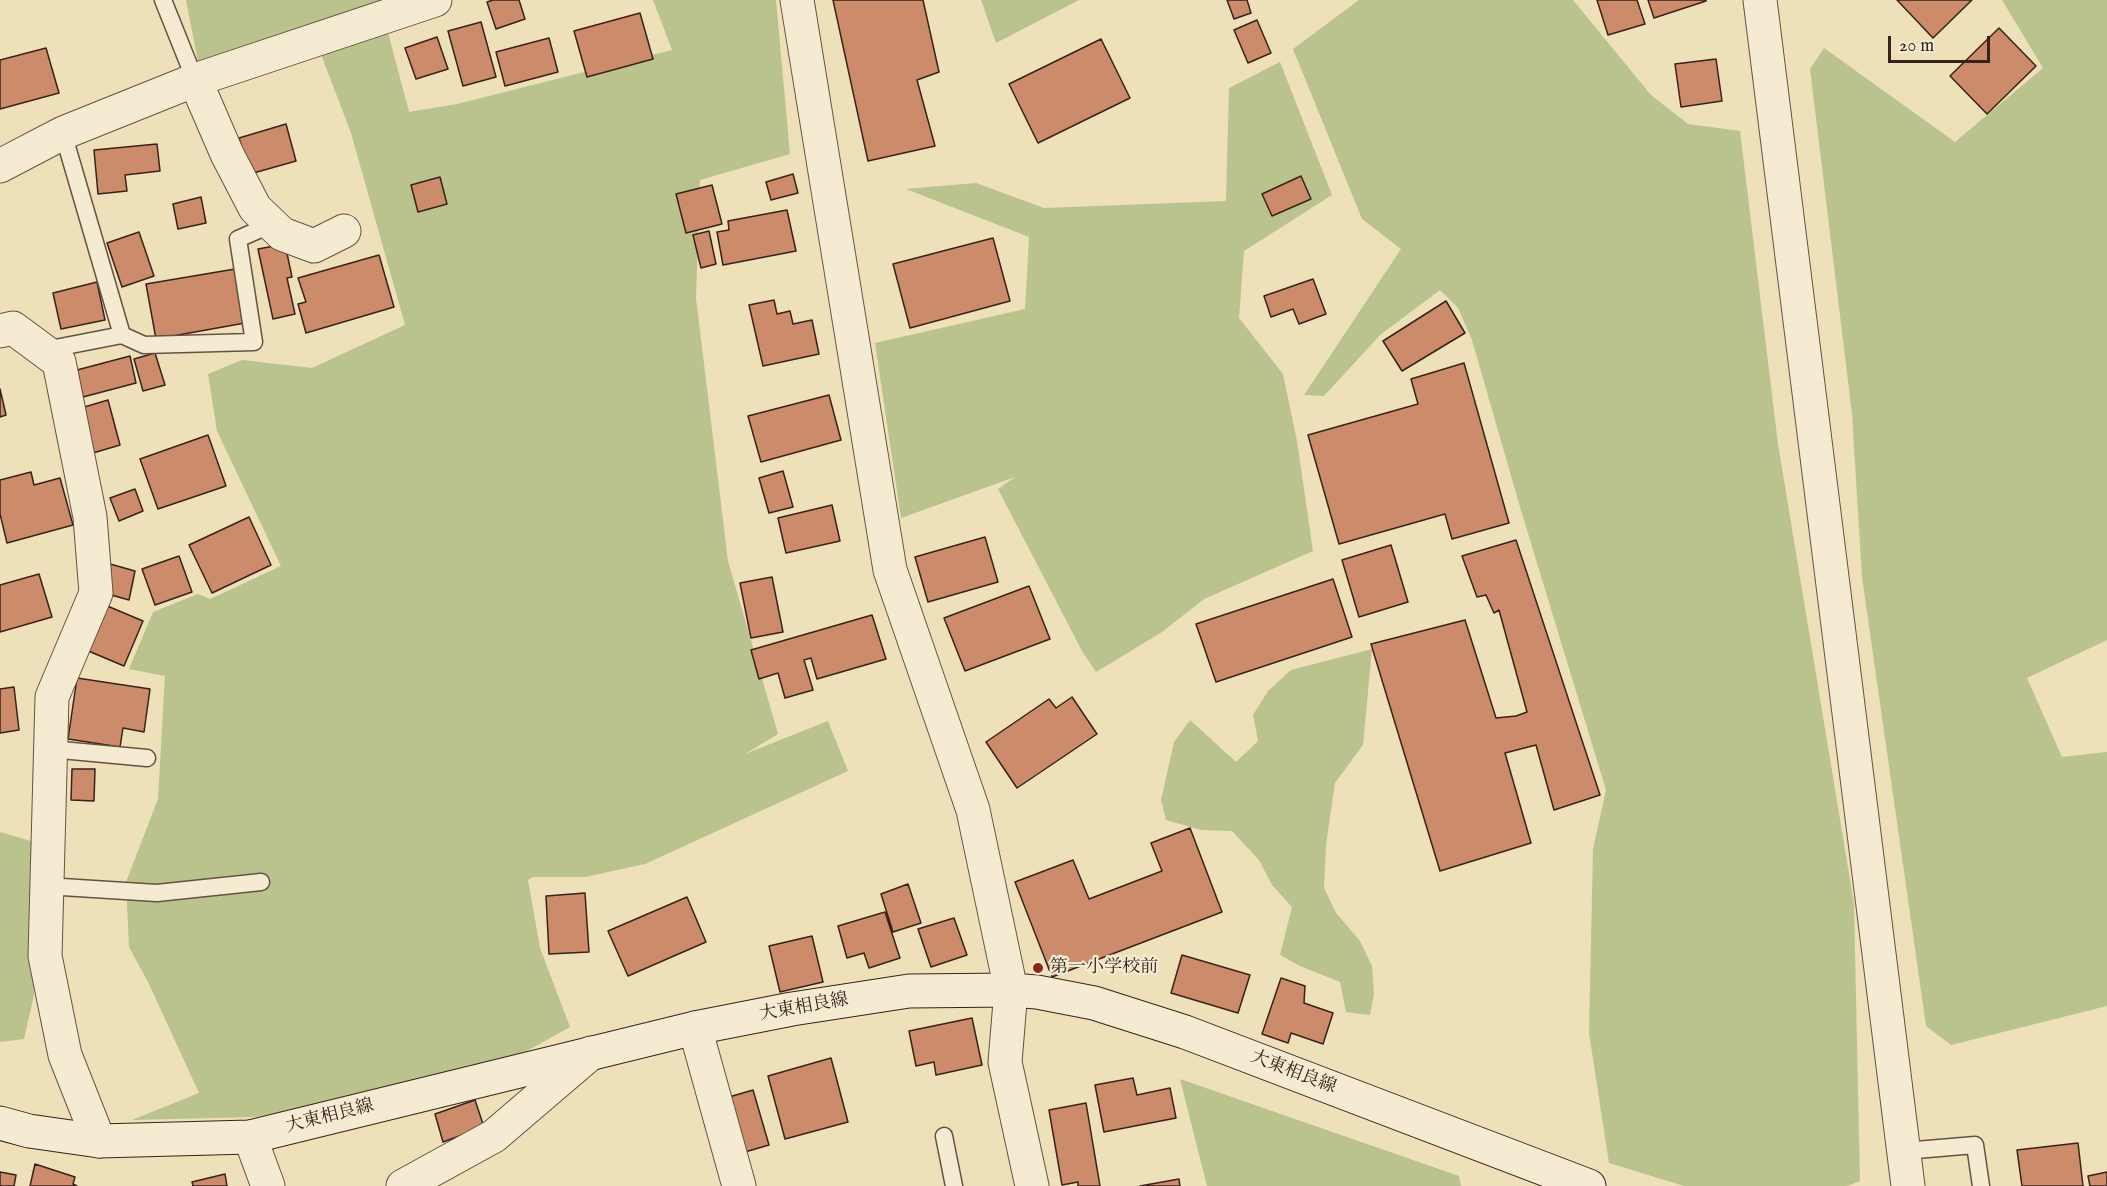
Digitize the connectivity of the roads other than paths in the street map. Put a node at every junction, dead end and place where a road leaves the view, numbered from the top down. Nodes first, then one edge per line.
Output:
1 (163, 0) edge
2 (435, 0) edge
3 (797, 0) edge
4 (1760, 0) edge
5 (195, 80) junction
6 (63, 133) junction
7 (0, 166) edge
8 (272, 224) junction
9 (344, 231) dead end
10 (0, 331) edge
11 (122, 335) junction
12 (44, 350) junction
13 (50, 749) junction
14 (147, 758) dead end
15 (261, 882) dead end
16 (46, 886) junction
17 (1011, 990) junction
18 (695, 1028) junction
19 (591, 1053) junction
20 (0, 1123) edge
21 (944, 1136) dead end
22 (250, 1137) junction
23 (99, 1141) junction
24 (1904, 1151) junction
25 (268, 1186) edge
26 (403, 1186) edge
27 (739, 1186) edge
28 (954, 1186) edge
29 (1032, 1186) edge
30 (1588, 1186) edge
31 (1908, 1186) edge
32 (1981, 1186) edge

1 - 5 lane
2 - 5 street
3 - 17 street
4 - 24 street
5 - 6 street
5 - 8 street
6 - 7 street
6 - 11 lane
8 - 9 street
8 - 11 lane
10 - 12 street
11 - 12 lane
12 - 13 street
13 - 14 lane
13 - 16 street
15 - 16 lane
16 - 23 street
17 - 18 street, 大東相良線
17 - 29 street
17 - 30 street, 大東相良線
18 - 19 street, 大東相良線
18 - 27 street
19 - 22 street, 大東相良線
19 - 26 street
20 - 23 street, 大東相良線
21 - 28 lane
22 - 23 street, 大東相良線
22 - 25 street
24 - 31 street
24 - 32 lane

